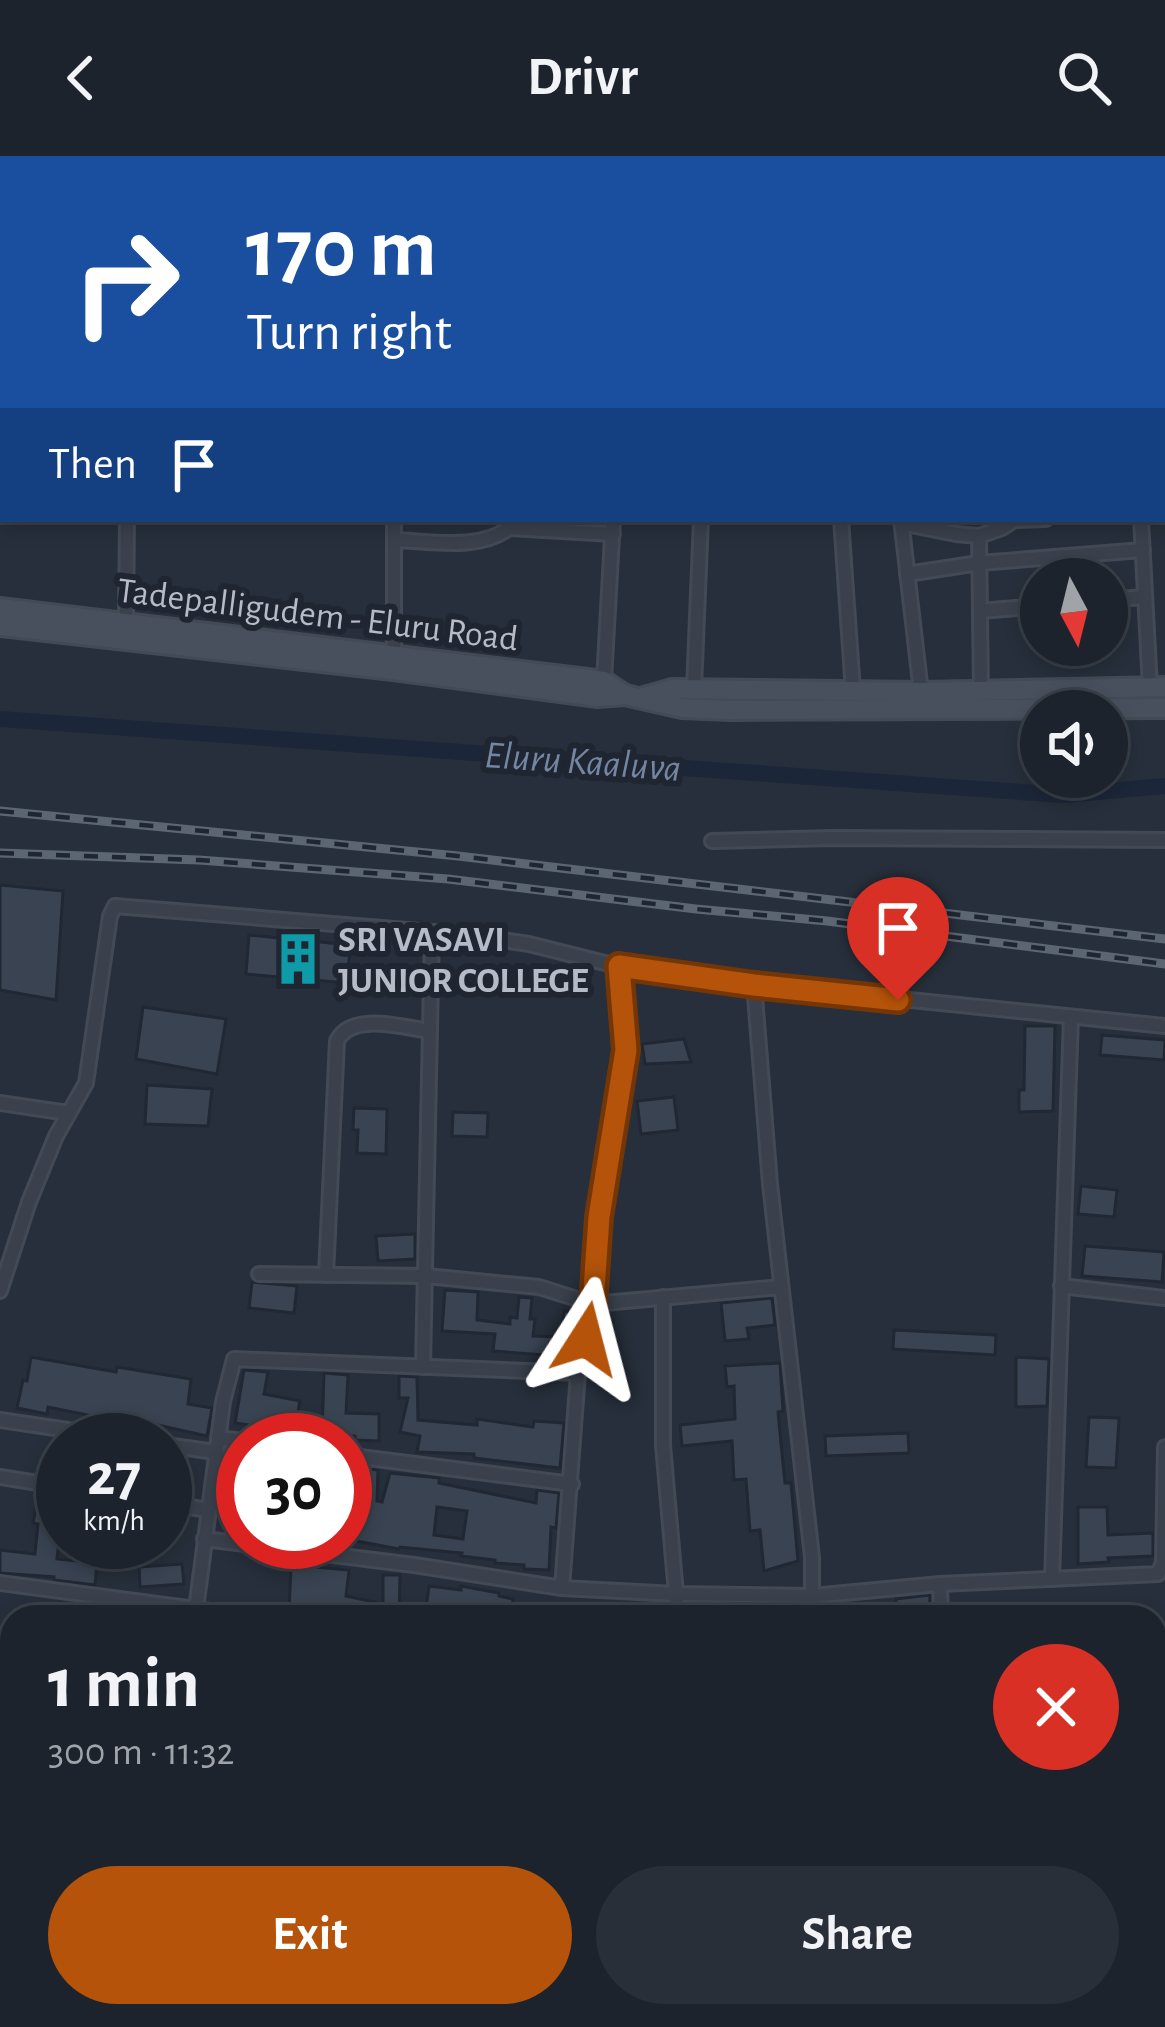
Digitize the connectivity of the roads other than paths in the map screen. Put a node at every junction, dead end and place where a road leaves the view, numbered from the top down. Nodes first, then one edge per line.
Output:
1 (127, 522) edge
2 (394, 522) edge
3 (701, 522) edge
4 (841, 522) edge
5 (901, 522) edge
6 (905, 522) edge
7 (1011, 522) edge
8 (1142, 522) edge
9 (509, 524) edge
10 (613, 526) edge
11 (979, 536) junction
12 (394, 540) junction
13 (1143, 550) junction
14 (980, 563) junction
15 (907, 574) junction
16 (1145, 597) junction
17 (1128, 598) edge
18 (0, 608) edge
19 (1020, 608) edge
20 (980, 611) junction
21 (126, 622) junction
22 (0, 626) edge
23 (394, 654) junction
24 (604, 681) junction
25 (1158, 687) edge
26 (694, 688) junction
27 (853, 691) junction
28 (981, 691) junction
29 (921, 692) junction
30 (640, 699) junction
31 (1165, 708) edge
32 (1165, 840) edge
33 (712, 841) dead end
34 (432, 932) junction
35 (619, 966) junction
36 (754, 985) junction
37 (1071, 1018) junction
38 (1165, 1026) edge
39 (428, 1030) junction
40 (0, 1103) edge
41 (68, 1113) junction
42 (259, 1274) dead end
43 (326, 1275) junction
44 (426, 1276) junction
45 (1061, 1286) junction
46 (781, 1287) junction
47 (0, 1291) edge
48 (663, 1297) junction
49 (1165, 1298) edge
50 (593, 1304) junction
51 (423, 1367) junction
52 (578, 1373) junction
53 (223, 1413) edge
54 (0, 1420) edge
55 (36, 1425) edge
56 (1165, 1447) edge
57 (216, 1452) edge
58 (372, 1458) edge
59 (0, 1477) edge
60 (36, 1482) edge
61 (572, 1484) junction
62 (192, 1507) edge
63 (208, 1510) junction
64 (204, 1539) junction
65 (1052, 1579) junction
66 (0, 1583) edge
67 (940, 1584) junction
68 (562, 1588) junction
69 (676, 1594) junction
70 (812, 1596) junction
71 (149, 1605) edge
72 (197, 1605) edge
73 (677, 1605) edge
74 (812, 1605) edge
75 (941, 1605) edge

1 - 21 street
2 - 12 street
3 - 26 street
4 - 27 street
5 - 15 street
6 - 11 street
7 - 11 street
8 - 13 street
9 - 10 street
9 - 12 street
10 - 24 street
11 - 14 street
12 - 23 street
13 - 14 street
13 - 16 street
14 - 15 street
14 - 20 street
15 - 29 street
16 - 17 street
16 - 25 street
18 - 21 main road, Tadepalligudem - Eluru Road
19 - 20 street
20 - 28 street
21 - 23 main road, Tadepalligudem - Eluru Road
22 - 30 main road, Tadepalligudem - Eluru Road
23 - 24 main road, Tadepalligudem - Eluru Road
24 - 30 main road, Tadepalligudem - Eluru Road
25 - 28 main road, Tadepalligudem - Eluru Road
26 - 27 main road, Tadepalligudem - Eluru Road
26 - 30 main road, Tadepalligudem - Eluru Road
27 - 29 main road, Tadepalligudem - Eluru Road
28 - 29 main road, Tadepalligudem - Eluru Road
30 - 31 main road, Tadepalligudem - Eluru Road
32 - 33 street
34 - 35 street
34 - 39 street
34 - 41 street
35 - 36 street
35 - 50 street
36 - 37 street
36 - 46 street
37 - 38 street
37 - 45 street
39 - 43 street
39 - 44 street
40 - 41 street
41 - 47 street
42 - 43 street
43 - 44 street
44 - 50 street
44 - 51 street
45 - 49 street
45 - 65 street
46 - 48 street
46 - 70 street
48 - 50 street
48 - 69 street
50 - 52 street
51 - 52 street
51 - 53 street
52 - 61 street
54 - 55 street
56 - 65 street
57 - 63 street
58 - 61 street
59 - 60 street
61 - 68 street
62 - 63 street
63 - 64 street
64 - 68 street
64 - 72 street
65 - 67 street
66 - 71 street
67 - 70 street
67 - 75 street
68 - 69 street
69 - 70 street
69 - 73 street
70 - 74 street

